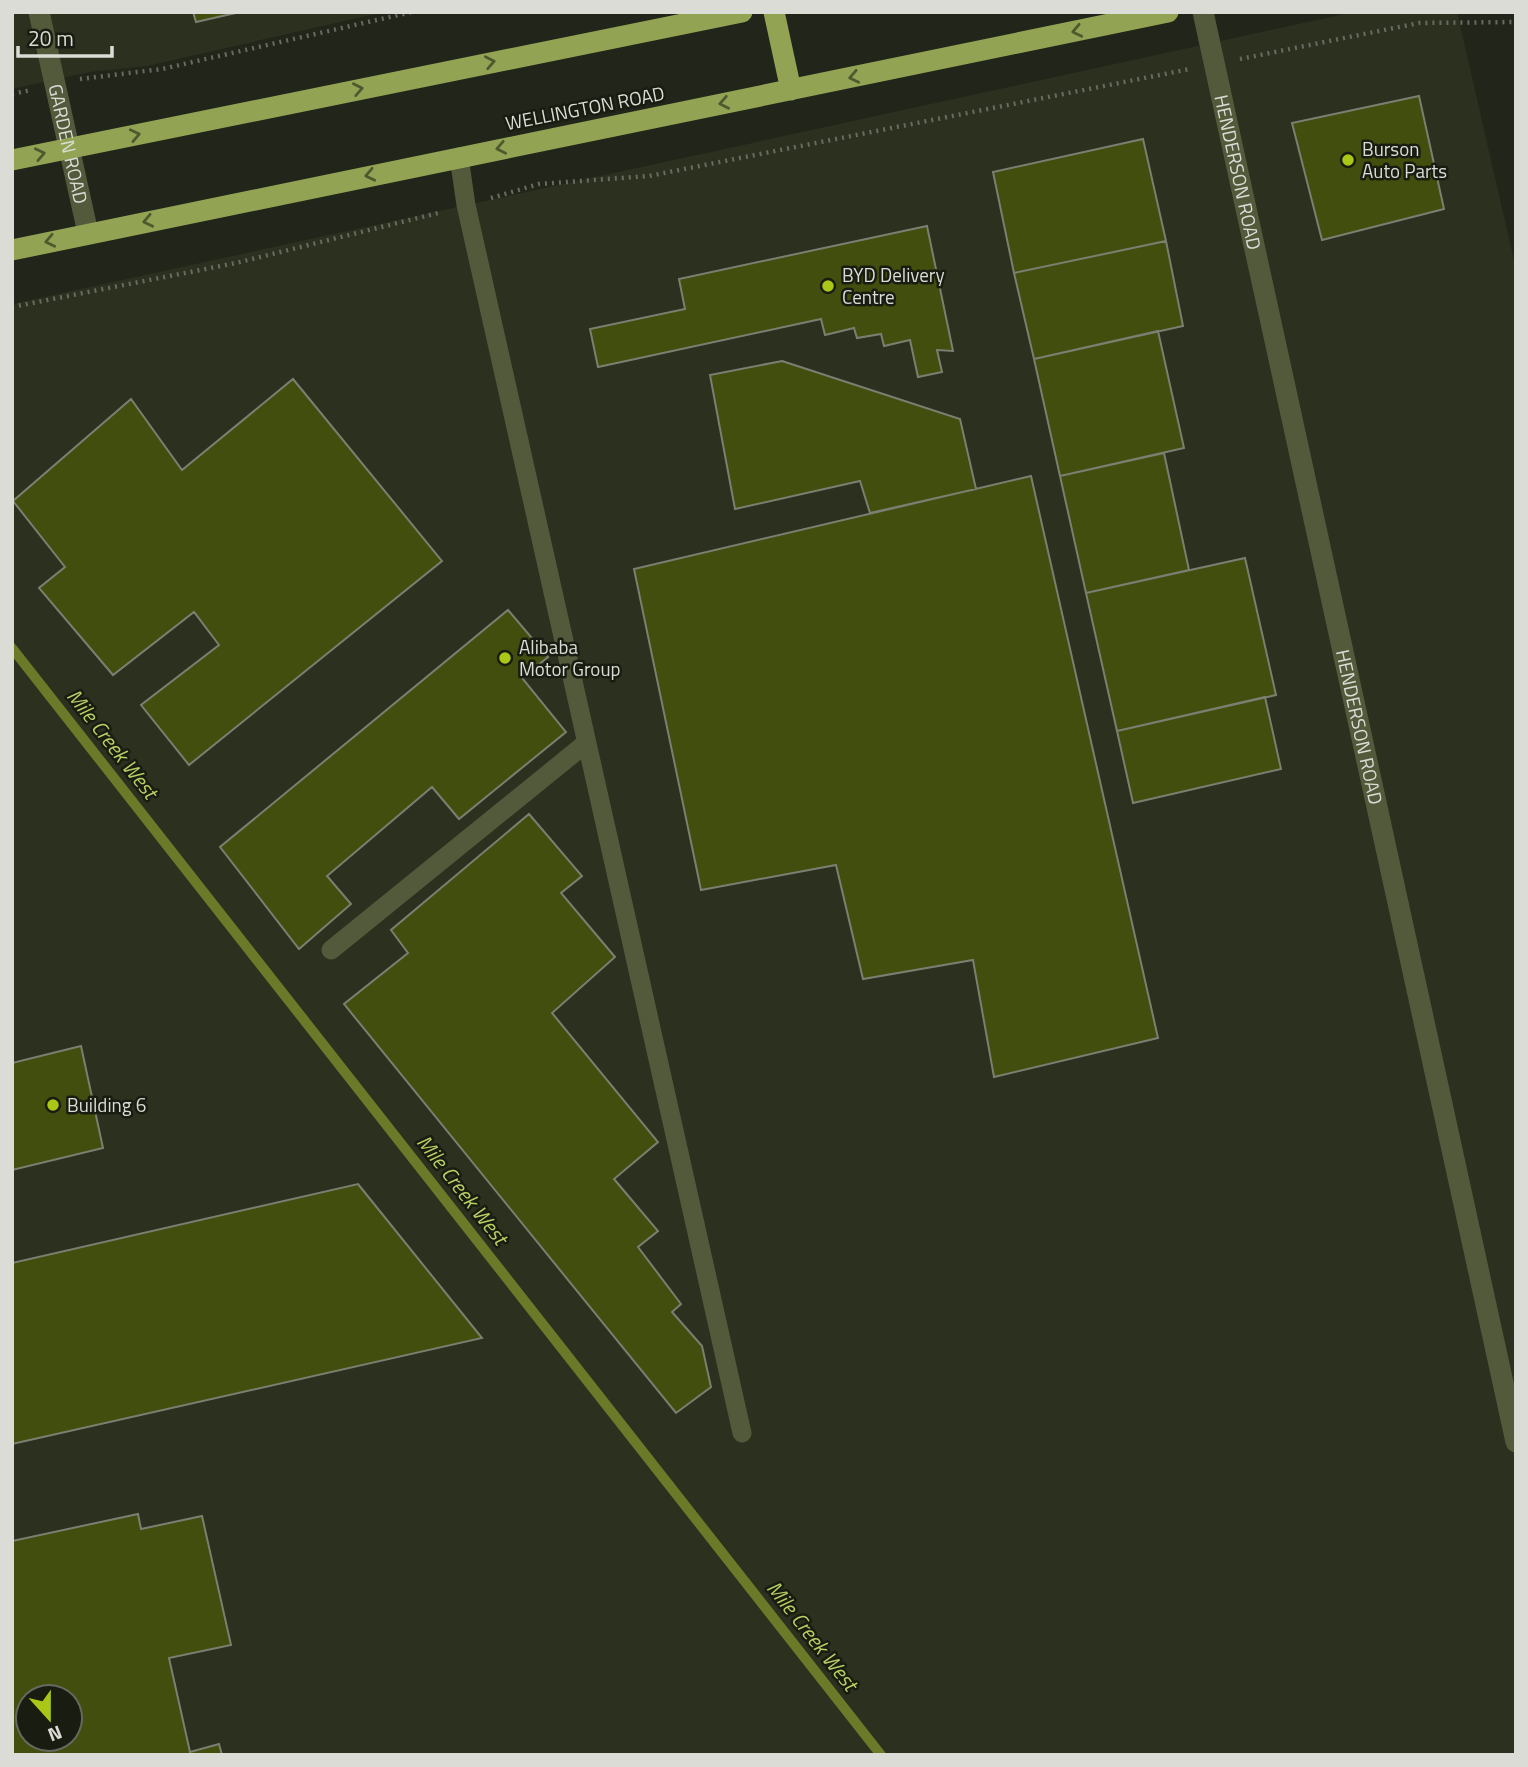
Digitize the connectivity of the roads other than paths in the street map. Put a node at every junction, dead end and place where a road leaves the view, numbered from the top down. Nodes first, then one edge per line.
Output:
1 (39, 12) edge
2 (741, 12) edge
3 (774, 12) edge
4 (1168, 12) edge
5 (1203, 12) edge
6 (791, 90) junction
7 (68, 148) junction
8 (459, 157) junction
9 (12, 160) edge
10 (88, 233) junction
11 (12, 250) edge
12 (585, 744) junction
13 (331, 950) dead end
14 (742, 1433) dead end
15 (1516, 1442) edge

1 - 7 street, GARDEN ROAD
7 -> 2 highway
3 - 6 highway
4 -> 6 highway, WELLINGTON ROAD
5 - 15 street, HENDERSON ROAD
6 -> 8 highway, WELLINGTON ROAD
9 -> 7 highway
7 - 10 street, GARDEN ROAD
8 -> 10 highway, WELLINGTON ROAD
8 - 12 lane
10 -> 11 highway, WELLINGTON ROAD
12 - 13 lane
12 - 14 lane

